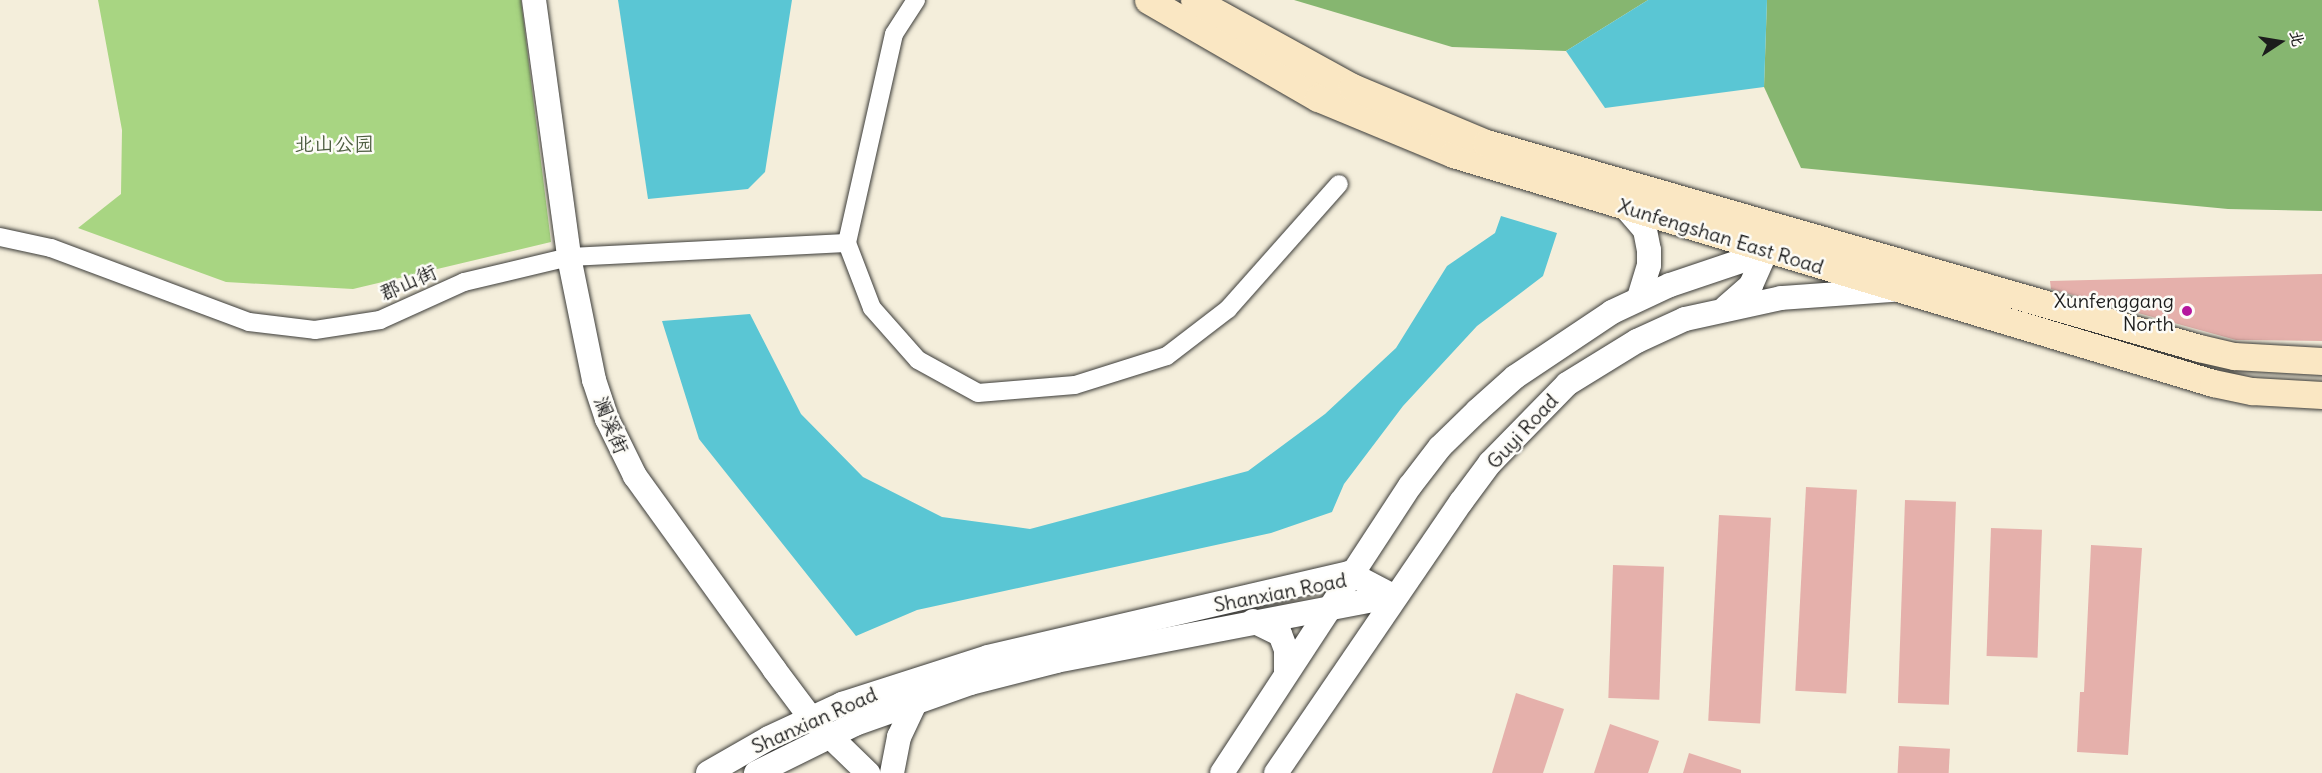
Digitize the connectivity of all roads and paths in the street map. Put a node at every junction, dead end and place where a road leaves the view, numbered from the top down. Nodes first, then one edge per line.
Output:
1 (534, 0) edge
2 (916, 0) edge
3 (1148, 0) edge
4 (1194, 0) edge
5 (1339, 184) dead end
6 (1625, 207) junction
7 (1766, 224) junction
8 (0, 237) edge
9 (1817, 237) junction
10 (847, 243) junction
11 (1766, 252) junction
12 (569, 257) junction
13 (1670, 285) junction
14 (1905, 290) junction
15 (1639, 298) junction
16 (1726, 307) junction
17 (1685, 319) junction
18 (2322, 361) edge
19 (2322, 395) edge
20 (1350, 573) junction
21 (1393, 596) junction
22 (1327, 608) junction
23 (1253, 621) junction
24 (1286, 671) junction
25 (917, 699) junction
26 (810, 717) junction
27 (828, 735) junction
28 (708, 773) edge
29 (756, 773) edge
30 (868, 773) edge
31 (892, 773) edge
32 (1222, 773) edge
33 (1276, 773) edge

1 - 12 street, 澜溪街
2 - 10 street
3 - 6 main road, Xunfengshan East Road
4 - 7 main road, Xunfengshan East Road
5 - 10 street
6 - 11 main road, Xunfengshan East Road
6 - 15 street
7 - 9 main road, Xunfengshan East Road
7 - 11 street
8 - 12 street, 郡山街
9 - 11 street, Guyi Road
9 - 18 main road, Xunfengshan East Road
10 - 12 street, 郡山街
11 - 13 street, Guyi Road
11 - 14 main road, Xunfengshan East Road
11 - 16 street
12 - 26 street, 澜溪街
13 - 15 street, Guyi Road
13 - 17 street
14 - 16 street, Guyi Road
14 - 19 main road, Xunfengshan East Road
15 - 20 street, Guyi Road
16 - 17 street, Guyi Road
17 - 21 street, Guyi Road
20 - 21 street, Shanxian Road
20 - 22 street, Guyi Road
20 - 26 street, Shanxian Road
21 - 22 street, Shanxian Road
21 - 33 street, Guyi Road
22 - 23 street, Shanxian Road
22 - 24 street, Guyi Road
23 - 24 street
23 - 25 street, Shanxian Road
24 - 32 street, Guyi Road
25 - 27 street, Shanxian Road
25 - 31 street
26 - 27 street, 澜溪街
26 - 28 street, Shanxian Road
27 - 29 street, Shanxian Road
27 - 30 street, 澜溪街

